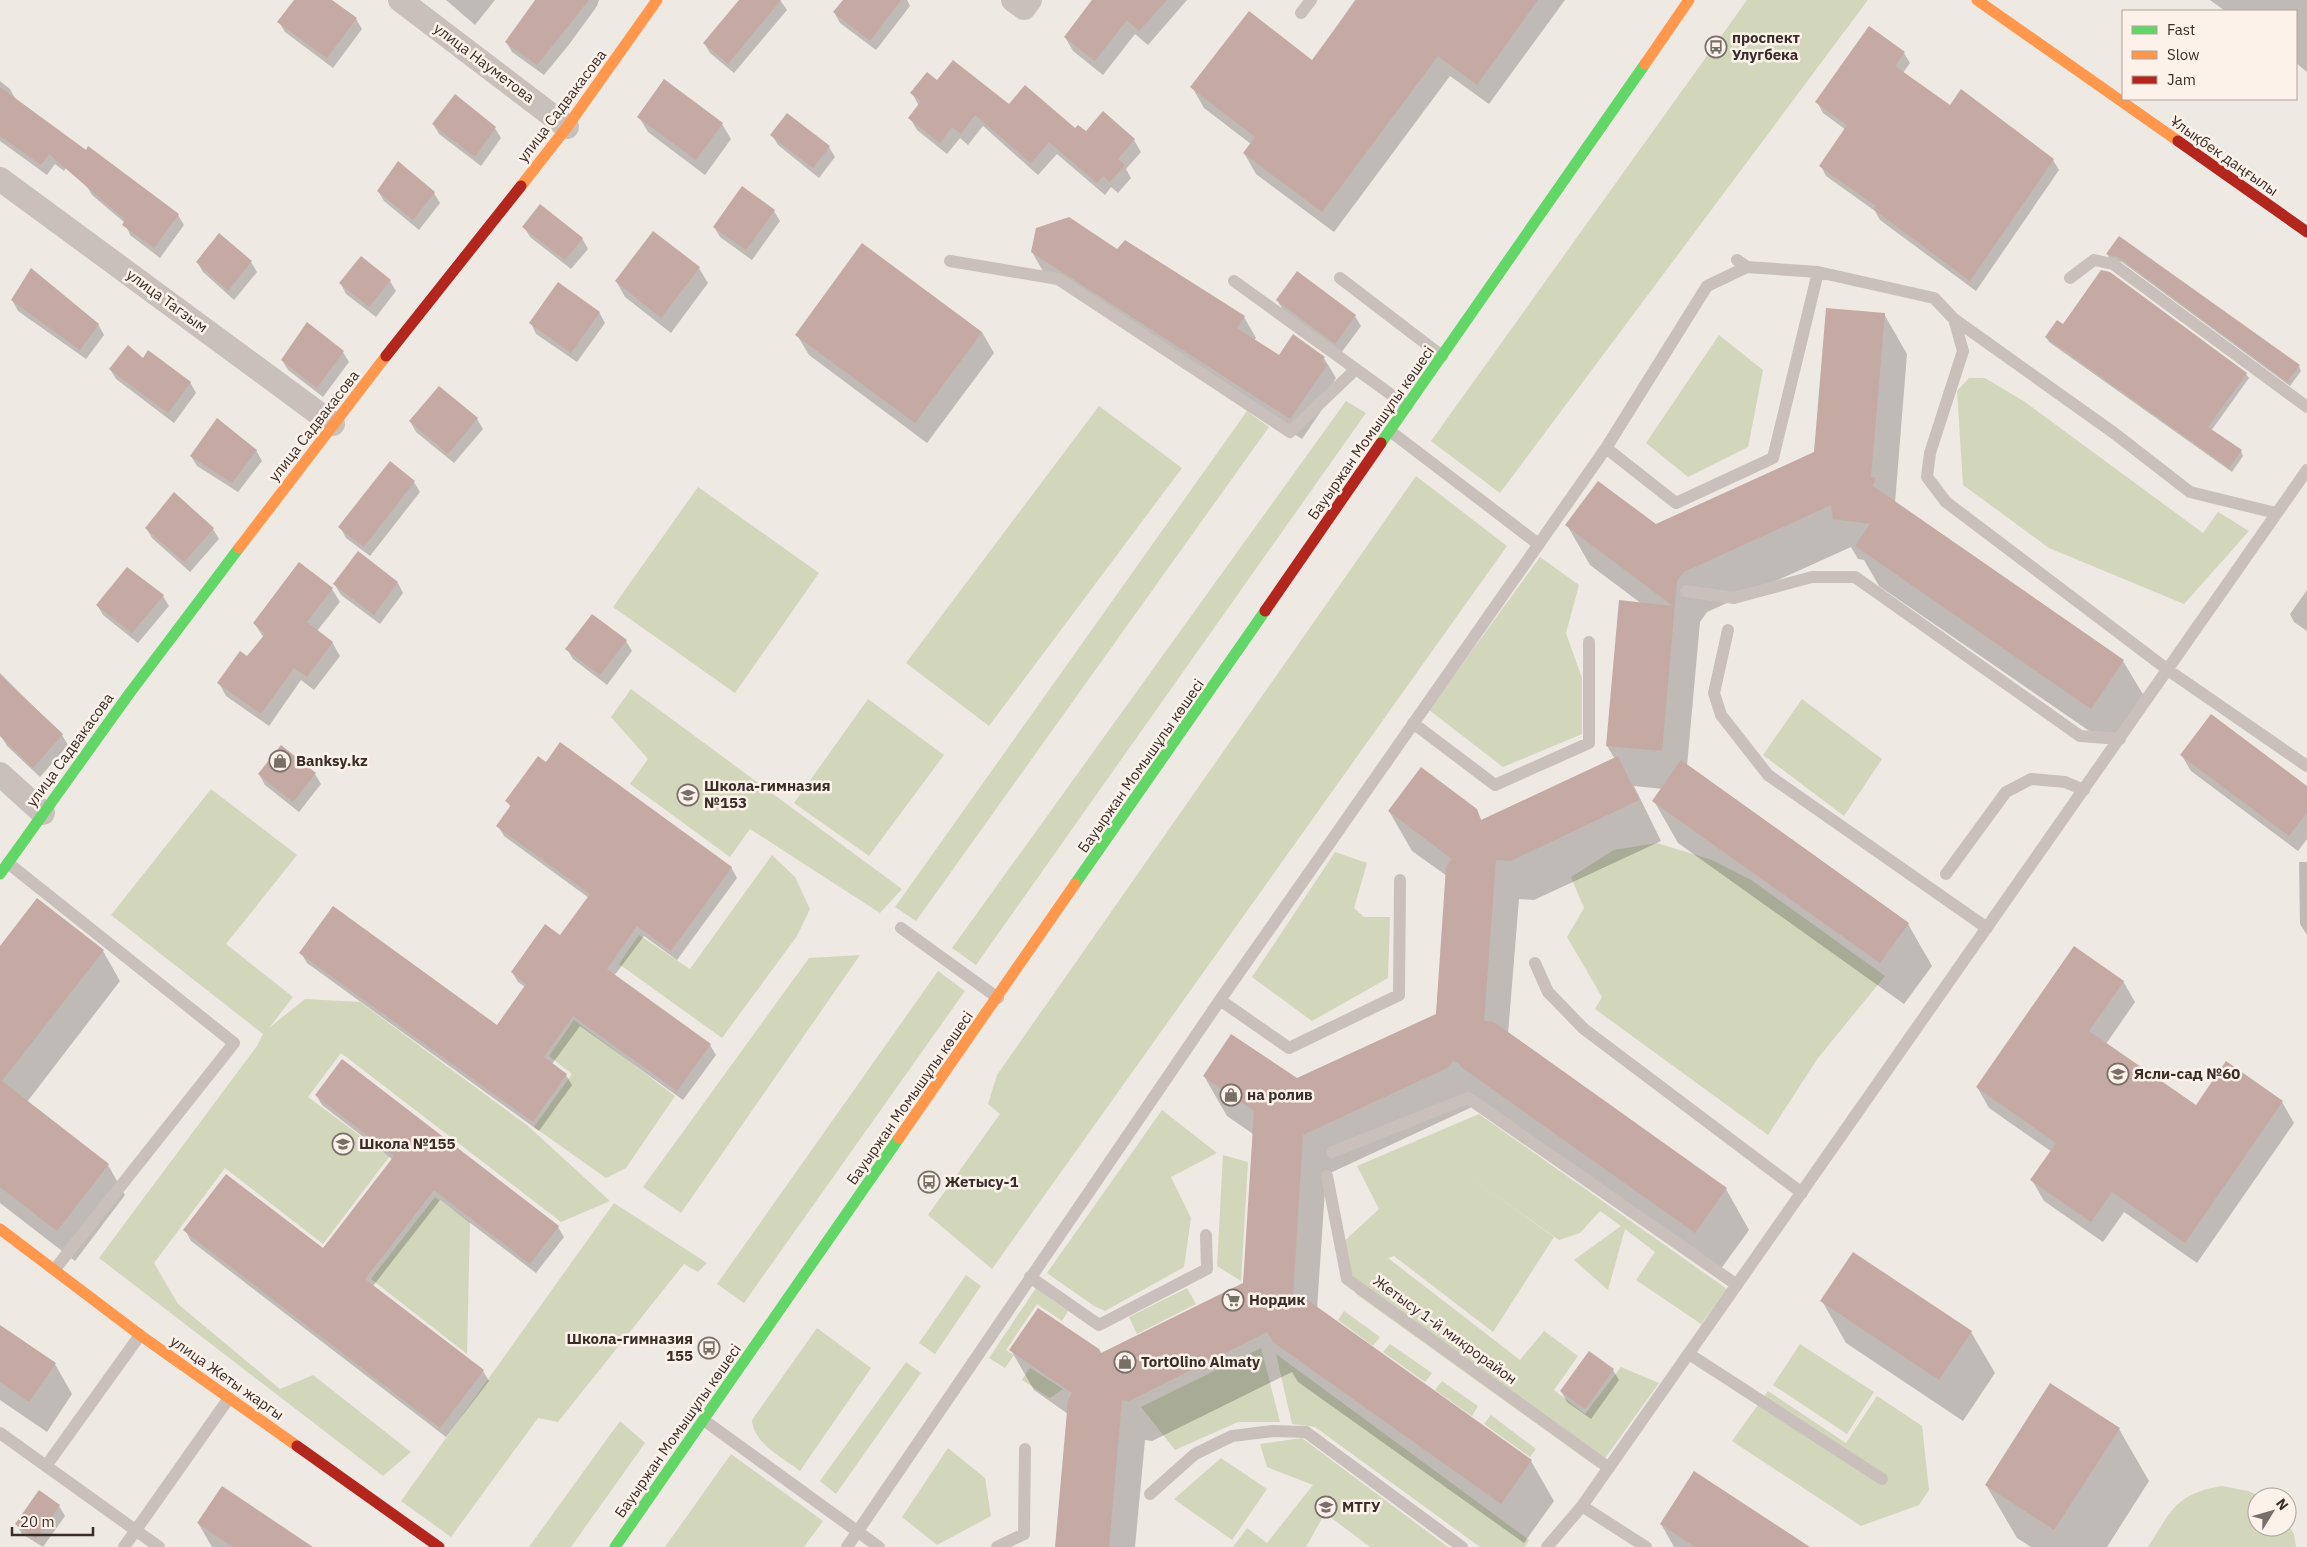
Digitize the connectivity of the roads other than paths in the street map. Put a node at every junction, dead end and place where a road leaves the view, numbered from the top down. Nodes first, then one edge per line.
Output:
1 (400, 0) edge
2 (657, 0) edge
3 (1013, 0) edge
4 (1030, 0) edge
5 (1311, 0) edge
6 (1689, 0) edge
7 (1977, 0) edge
8 (1301, 13) dead end
9 (568, 127) junction
10 (0, 178) edge
11 (2307, 232) edge
12 (950, 261) dead end
13 (1818, 272) junction
14 (1340, 278) dead end
15 (2070, 278) dead end
16 (1234, 281) dead end
17 (1954, 319) junction
18 (1442, 356) junction
19 (1356, 369) junction
20 (1408, 406) junction
21 (2307, 407) edge
22 (333, 424) junction
23 (1390, 431) junction
24 (1606, 448) junction
25 (2307, 470) edge
26 (2276, 513) junction
27 (1537, 543) junction
28 (1686, 591) dead end
29 (1728, 630) dead end
30 (1589, 642) dead end
31 (2168, 670) junction
32 (1413, 723) junction
33 (2120, 739) junction
34 (2307, 766) edge
35 (0, 774) edge
36 (2084, 790) junction
37 (43, 814) junction
38 (8, 863) junction
39 (0, 874) edge
40 (1946, 874) dead end
41 (1400, 880) dead end
42 (901, 928) dead end
43 (1987, 928) junction
44 (1535, 963) dead end
45 (998, 998) junction
46 (1220, 1000) junction
47 (1332, 1152) dead end
48 (1327, 1176) dead end
49 (1802, 1193) junction
50 (0, 1229) edge
51 (1206, 1235) dead end
52 (55, 1269) junction
53 (1030, 1276) junction
54 (1737, 1286) junction
55 (140, 1335) junction
56 (1689, 1354) junction
57 (229, 1398) junction
58 (704, 1421) junction
59 (0, 1433) edge
60 (1025, 1449) dead end
61 (46, 1466) junction
62 (1608, 1468) junction
63 (1882, 1479) dead end
64 (1150, 1494) dead end
65 (1582, 1506) junction
66 (136, 1531) junction
67 (858, 1531) junction
68 (124, 1547) edge
69 (159, 1547) edge
70 (439, 1547) edge
71 (615, 1547) edge
72 (846, 1547) edge
73 (879, 1547) edge
74 (996, 1547) edge
75 (1462, 1547) edge
76 (1547, 1547) edge
77 (1646, 1547) edge

1 - 9 street, улица Науметова
2 - 9 street, улица Садвакасова
3 - 4 street
5 - 8 lane
6 - 18 street, Бауыржан Момышұлы көшесі
7 - 11 street, Ұлықбек даңғылы
9 - 22 street, улица Садвакасова
10 - 22 street, улица Тагзым
12 - 19 lane
13 - 17 lane
13 - 24 lane
13 - 24 lane
14 - 18 lane
15 - 21 lane
16 - 19 lane
17 - 26 lane
17 - 31 lane
18 - 20 street, Бауыржан Момышұлы көшесі
19 - 20 lane
20 - 23 street, Бауыржан Момышұлы көшесі
22 - 37 street, улица Садвакасова
23 - 27 lane
23 - 45 street, Бауыржан Момышұлы көшесі
24 - 27 lane
25 - 26 lane
26 - 31 lane
27 - 32 lane
28 - 33 lane
29 - 43 lane
30 - 32 lane
31 - 33 lane
31 - 34 lane
32 - 46 lane
33 - 36 lane
35 - 37 street
36 - 40 lane
36 - 43 lane
37 - 38 street, улица Садвакасова
38 - 39 street, улица Садвакасова
38 - 52 lane
41 - 46 lane
42 - 45 lane
43 - 49 lane
44 - 49 lane
45 - 58 street, Бауыржан Момышұлы көшесі
46 - 53 lane
47 - 54 lane
48 - 62 lane, Жетысу 1-й микрорайон
49 - 54 lane
50 - 52 street, улица Жеты жаргы
51 - 53 lane
52 - 55 street, улица Жеты жаргы
53 - 67 lane
54 - 56 lane
55 - 57 street, улица Жеты жаргы
55 - 61 lane
56 - 62 lane
56 - 63 lane
57 - 66 lane
57 - 70 street, улица Жеты жаргы
58 - 67 lane
58 - 71 street, Бауыржан Момышұлы көшесі
59 - 61 lane
60 - 74 lane
61 - 66 lane
62 - 65 lane
64 - 75 lane
65 - 76 lane
65 - 77 lane
66 - 68 lane
66 - 69 lane
67 - 72 lane
67 - 73 lane

